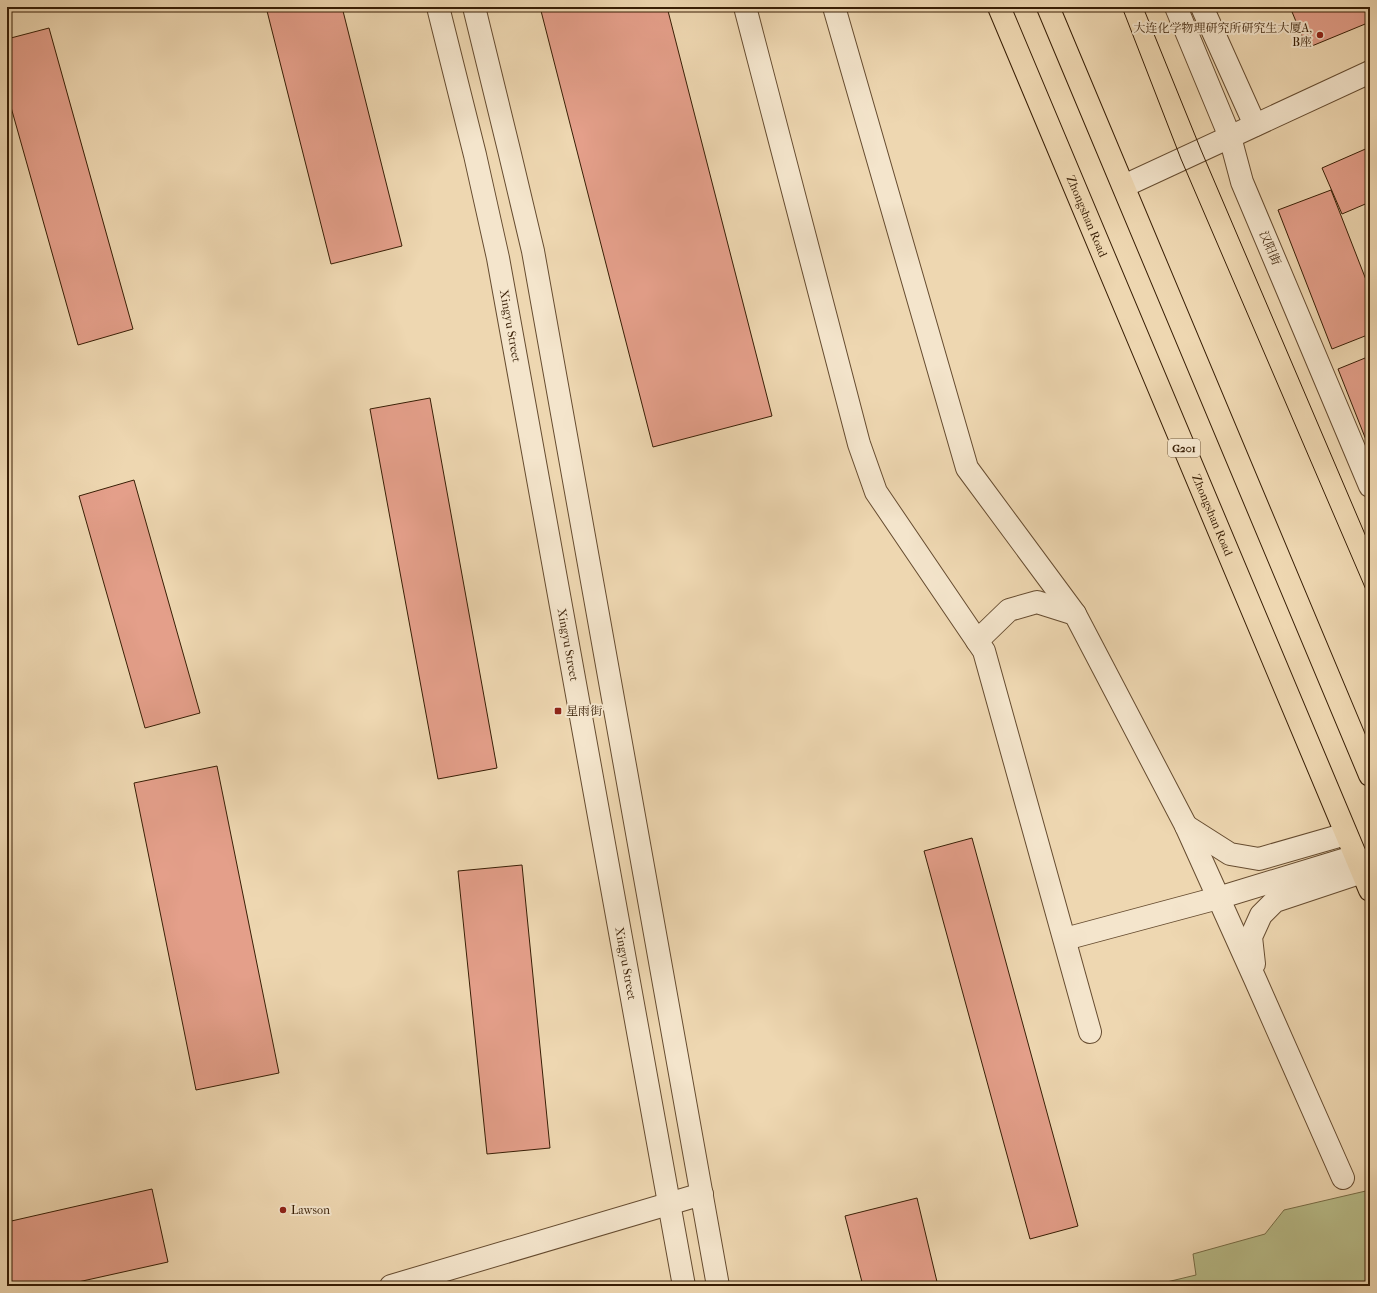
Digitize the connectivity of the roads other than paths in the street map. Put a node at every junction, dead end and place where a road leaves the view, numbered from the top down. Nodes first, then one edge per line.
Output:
1 (438, 7) edge
2 (474, 7) edge
3 (745, 7) edge
4 (834, 7) edge
5 (999, 7) edge
6 (1048, 7) edge
7 (1176, 7) edge
8 (1202, 7) edge
9 (1370, 72) edge
10 (1255, 126) junction
11 (1230, 137) junction
12 (1124, 186) junction
13 (1370, 486) edge
14 (1075, 614) junction
15 (977, 641) junction
16 (1370, 775) edge
17 (1186, 826) junction
18 (1346, 834) junction
19 (1363, 873) edge
20 (1218, 898) junction
21 (1065, 939) junction
22 (1255, 979) junction
23 (1090, 1032) dead end
24 (1343, 1178) dead end
25 (702, 1194) junction
26 (669, 1204) junction
27 (400, 1285) edge
28 (684, 1286) edge
29 (718, 1286) edge

1 - 26 street, Xingyu Street
2 - 25 street
3 - 15 street
4 - 14 street
5 - 18 highway, Zhongshan Road / G201
6 - 12 highway
7 - 11 street, 汉阳街
8 - 10 street
9 - 10 street
10 - 11 street
11 - 12 street
11 - 13 street, 汉阳街
12 - 16 highway
14 - 15 street
14 - 17 street
15 - 21 street
17 - 18 street
17 - 20 street
18 - 19 highway, Zhongshan Road / G201
19 - 20 street
19 - 22 street
20 - 21 street
20 - 22 street
21 - 23 street
22 - 24 street
25 - 26 street
25 - 29 street
26 - 27 street
26 - 28 street, Xingyu Street

